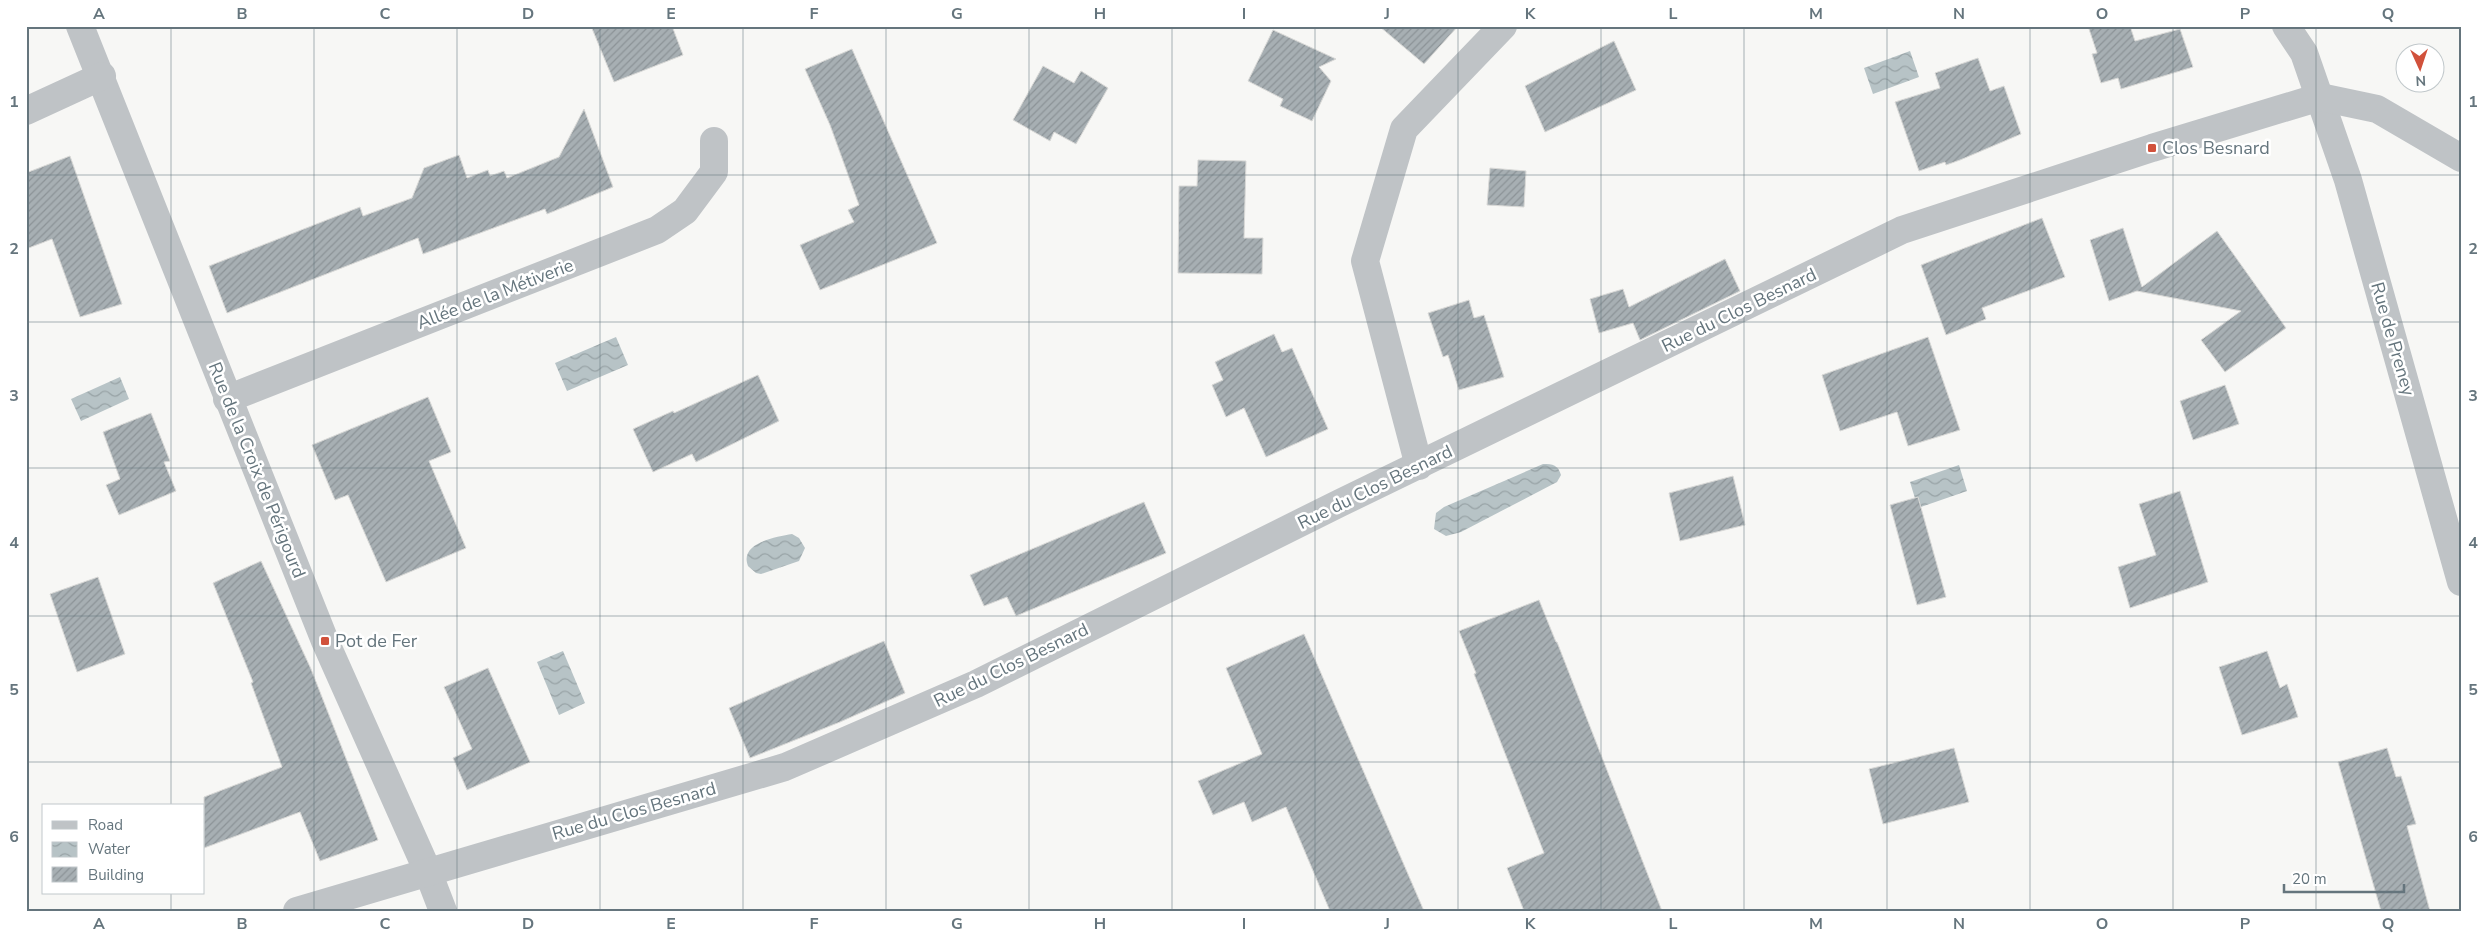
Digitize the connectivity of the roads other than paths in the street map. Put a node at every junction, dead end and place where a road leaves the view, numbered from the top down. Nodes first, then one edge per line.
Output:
1 (80, 26) edge
2 (1503, 26) edge
3 (2286, 26) edge
4 (102, 76) junction
5 (2320, 97) junction
6 (26, 111) edge
7 (714, 141) dead end
8 (2461, 158) edge
9 (227, 399) junction
10 (1419, 466) junction
11 (2461, 582) edge
12 (428, 872) junction
13 (297, 911) edge
14 (443, 911) edge

1 - 4 street, Rue de la Croix de Périgourd
2 - 10 street
3 - 5 street, Rue de Preney
4 - 6 street
4 - 9 street, Rue de la Croix de Périgourd
5 - 8 street
5 - 10 street, Rue du Clos Besnard
5 - 11 street, Rue de Preney
7 - 9 street, Allée de la Métiverie
9 - 12 street, Rue de la Croix de Périgourd
10 - 12 street, Rue du Clos Besnard
12 - 13 street, Rue du Clos Besnard
12 - 14 street, Rue de la Croix de Périgourd

